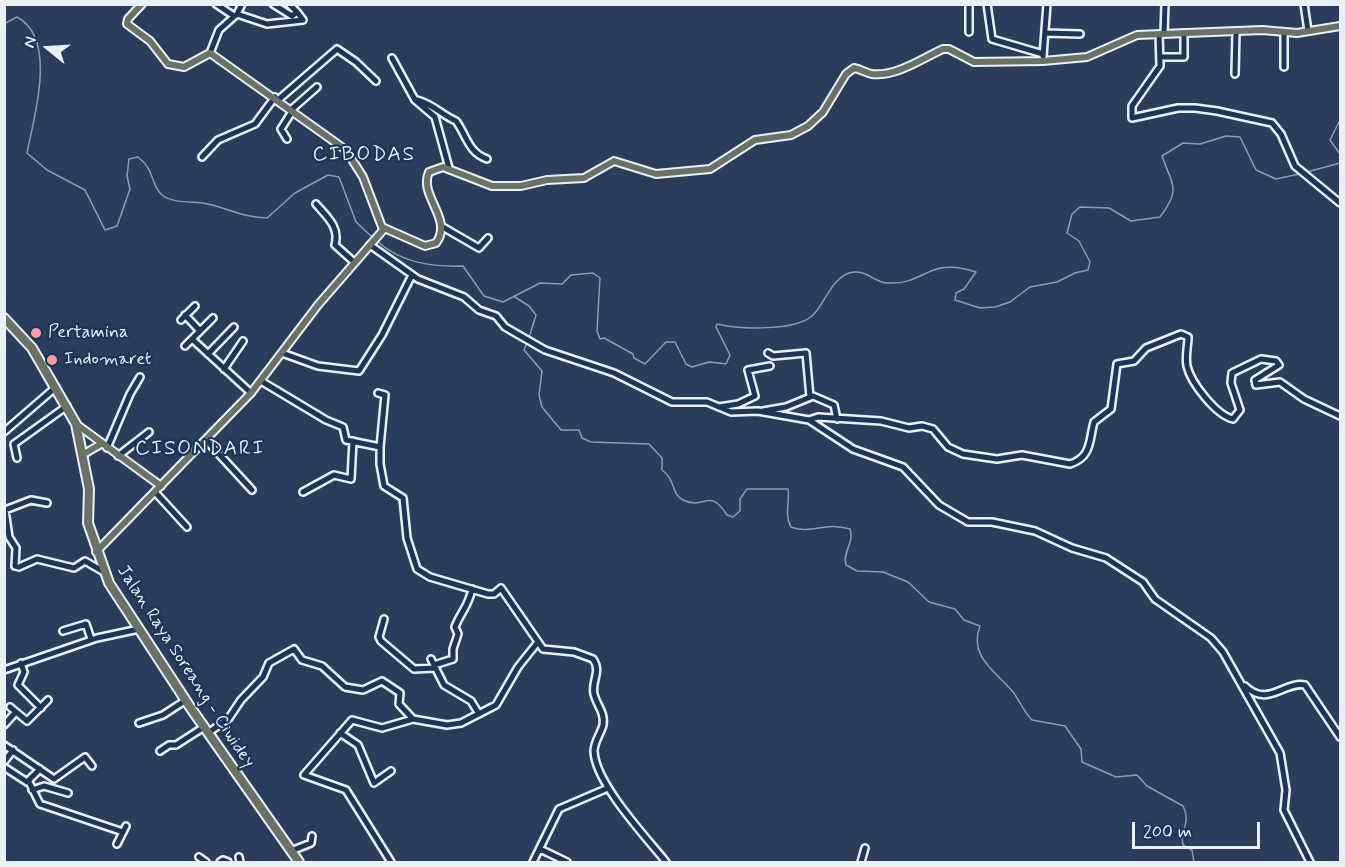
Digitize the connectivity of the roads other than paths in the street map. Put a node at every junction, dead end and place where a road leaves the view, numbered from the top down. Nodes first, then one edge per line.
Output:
1 (142, 4) edge
2 (216, 4) edge
3 (243, 4) edge
4 (273, 4) edge
5 (289, 4) edge
6 (969, 4) edge
7 (987, 4) edge
8 (1047, 4) edge
9 (1165, 4) edge
10 (1304, 4) edge
11 (297, 12) junction
12 (235, 15) junction
13 (1341, 26) edge
14 (1308, 31) junction
15 (969, 32) dead end
16 (1236, 32) junction
17 (1284, 32) junction
18 (1045, 33) junction
19 (1080, 34) dead end
20 (1162, 34) junction
21 (1184, 34) junction
22 (210, 53) junction
23 (1043, 57) junction
24 (1160, 57) junction
25 (393, 58) dead end
26 (1284, 67) dead end
27 (1235, 74) dead end
28 (376, 81) dead end
29 (317, 87) dead end
30 (277, 98) junction
31 (415, 100) junction
32 (292, 110) junction
33 (287, 139) dead end
34 (202, 157) dead end
35 (487, 159) dead end
36 (449, 168) junction
37 (1341, 203) edge
38 (316, 204) dead end
39 (441, 226) junction
40 (384, 229) junction
41 (488, 238) dead end
42 (371, 244) junction
43 (354, 262) junction
44 (410, 280) junction
45 (195, 306) dead end
46 (4, 318) edge
47 (213, 318) dead end
48 (234, 327) dead end
49 (200, 331) junction
50 (192, 339) junction
51 (243, 341) dead end
52 (185, 346) dead end
53 (282, 353) junction
54 (768, 353) dead end
55 (208, 354) junction
56 (770, 366) dead end
57 (224, 369) junction
58 (140, 377) dead end
59 (261, 381) junction
60 (56, 387) junction
61 (251, 393) junction
62 (378, 393) dead end
63 (810, 397) junction
64 (68, 406) junction
65 (718, 407) junction
66 (758, 411) junction
67 (1341, 416) edge
68 (837, 419) junction
69 (809, 420) junction
70 (76, 424) junction
71 (10, 427) junction
72 (4, 432) edge
73 (149, 432) dead end
74 (20, 439) junction
75 (206, 440) junction
76 (352, 441) junction
77 (104, 446) junction
78 (380, 447) junction
79 (84, 454) junction
80 (118, 456) junction
81 (17, 458) dead end
82 (161, 486) junction
83 (252, 490) dead end
84 (155, 492) junction
85 (303, 492) dead end
86 (47, 503) dead end
87 (5, 509) edge
88 (188, 527) dead end
89 (96, 552) junction
90 (104, 572) junction
91 (472, 589) junction
92 (384, 619) dead end
93 (140, 629) junction
94 (63, 631) dead end
95 (92, 639) junction
96 (538, 642) junction
97 (21, 663) junction
98 (433, 664) junction
99 (4, 670) edge
100 (1235, 676) junction
101 (48, 700) dead end
102 (186, 700) junction
103 (10, 707) dead end
104 (40, 708) junction
105 (15, 713) junction
106 (479, 714) junction
107 (412, 718) junction
108 (139, 723) dead end
109 (4, 724) edge
110 (206, 730) junction
111 (340, 733) junction
112 (1341, 737) edge
113 (4, 745) edge
114 (13, 750) junction
115 (160, 752) dead end
116 (4, 762) edge
117 (92, 766) dead end
118 (4, 767) edge
119 (40, 769) junction
120 (391, 771) dead end
121 (54, 779) junction
122 (29, 782) junction
123 (608, 788) junction
124 (33, 790) junction
125 (57, 790) junction
126 (68, 793) dead end
127 (312, 836) dead end
128 (117, 844) dead end
129 (865, 848) dead end
130 (540, 849) junction
131 (291, 851) junction
132 (199, 857) dead end
133 (206, 862) edge
134 (220, 862) edge
135 (228, 862) edge
136 (299, 862) edge
137 (391, 862) edge
138 (533, 862) edge
139 (567, 862) edge
140 (666, 862) edge
141 (861, 862) edge
142 (1310, 862) edge

1 - 22 main road
2 - 12 street
3 - 12 street
4 - 11 street
5 - 11 street
6 - 15 street
7 - 23 street
8 - 18 street
9 - 20 street
10 - 14 street
11 - 12 street
12 - 22 street
13 - 14 main road
14 - 17 main road
16 - 17 main road
16 - 21 main road
16 - 27 street
17 - 26 street
18 - 19 street
18 - 23 street
20 - 21 main road
20 - 23 main road
20 - 24 street
21 - 24 street
22 - 30 main road
23 - 36 main road
24 - 37 street
25 - 31 street
28 - 30 street
29 - 32 street
30 - 32 main road
30 - 34 street
31 - 35 street
31 - 36 street
32 - 33 street
32 - 40 main road
36 - 39 main road
38 - 43 street
39 - 40 main road
39 - 41 street
40 - 42 main road
42 - 43 main road
42 - 44 street
43 - 53 main road
44 - 53 street
44 - 65 street
45 - 49 street
46 - 60 highway, Jalan Raya Soreang - Ciwidey
47 - 49 street
48 - 55 street
49 - 50 street
50 - 52 street
50 - 55 street
51 - 57 street
53 - 59 main road
54 - 63 street
55 - 57 street
56 - 65 street
57 - 61 street
58 - 77 street
59 - 61 main road
59 - 76 street
60 - 64 highway, Jalan Raya Soreang - Ciwidey
60 - 71 street
61 - 75 main road
62 - 78 street
63 - 66 street
63 - 68 street
64 - 70 highway, Jalan Raya Soreang - Ciwidey
64 - 74 street
65 - 66 street
66 - 69 street
67 - 68 street
68 - 69 street
69 - 100 street
70 - 77 main road
70 - 79 highway, Jalan Raya Soreang - Ciwidey
71 - 72 street
71 - 74 street
73 - 80 street
74 - 81 street
75 - 82 main road
75 - 83 street
76 - 78 street
76 - 85 street
77 - 79 main road
77 - 80 main road
78 - 91 street
79 - 89 highway, Jalan Raya Soreang - Ciwidey
80 - 82 main road
82 - 84 main road
84 - 88 street
84 - 89 main road
86 - 87 street
87 - 90 street
89 - 90 highway, Jalan Raya Soreang - Ciwidey
90 - 93 highway, Jalan Raya Soreang - Ciwidey
91 - 96 street
91 - 98 street
92 - 98 street
93 - 95 street
93 - 102 highway, Jalan Raya Soreang - Ciwidey
94 - 95 street
95 - 97 street
96 - 106 street
96 - 123 street
97 - 99 street
97 - 104 street
98 - 106 street
100 - 112 street
100 - 142 street
101 - 104 street
102 - 108 street
102 - 110 highway, Jalan Raya Soreang - Ciwidey
103 - 105 street
104 - 105 street
105 - 109 street
106 - 107 street
107 - 110 street
107 - 111 street
110 - 115 street
110 - 131 highway, Jalan Raya Soreang - Ciwidey
111 - 120 street
111 - 137 street
113 - 114 street
114 - 116 street
114 - 119 street
117 - 121 street
118 - 122 street
119 - 121 street
119 - 122 street
121 - 125 street
122 - 124 street
123 - 130 street
123 - 140 street
124 - 125 street
124 - 128 street
125 - 126 street
127 - 131 street
129 - 141 street
130 - 138 street
130 - 139 street
131 - 136 highway, Jalan Raya Soreang - Ciwidey
132 - 133 street
134 - 135 street

